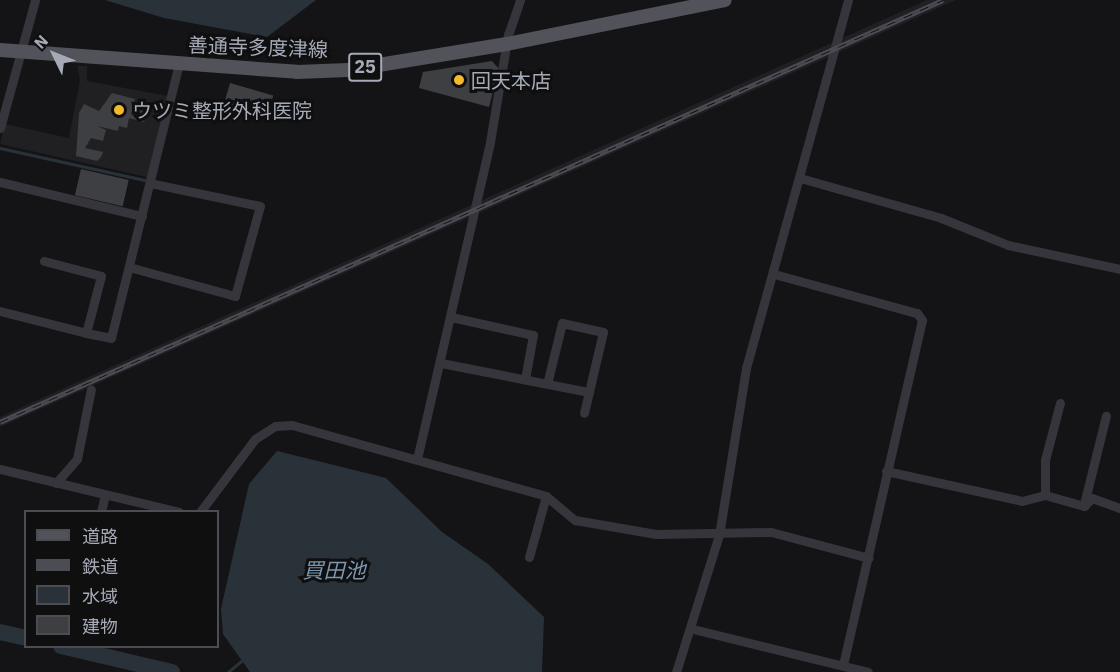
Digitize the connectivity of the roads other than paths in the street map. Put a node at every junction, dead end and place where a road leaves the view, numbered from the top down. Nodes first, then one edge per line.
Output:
1 (35, 0) edge
2 (520, 0) edge
3 (725, 0) edge
4 (848, 0) edge
5 (507, 44) junction
6 (0, 50) edge
7 (22, 52) junction
8 (179, 64) junction
9 (0, 128) edge
10 (800, 178) junction
11 (0, 182) edge
12 (150, 183) junction
13 (142, 216) junction
14 (44, 261) dead end
15 (129, 267) junction
16 (1120, 269) edge
17 (774, 274) junction
18 (0, 311) edge
19 (451, 317) junction
20 (86, 333) junction
21 (441, 363) junction
22 (525, 380) junction
23 (547, 384) junction
24 (91, 389) dead end
25 (589, 392) junction
26 (1060, 403) dead end
27 (584, 413) dead end
28 (1106, 416) dead end
29 (417, 459) junction
30 (0, 469) edge
31 (886, 471) junction
32 (56, 483) junction
33 (105, 494) junction
34 (1045, 495) junction
35 (546, 496) junction
36 (1084, 506) junction
37 (1120, 508) edge
38 (101, 510) edge
39 (171, 510) edge
40 (204, 510) edge
41 (719, 536) junction
42 (529, 557) dead end
43 (868, 558) junction
44 (693, 629) junction
45 (843, 665) junction
46 (676, 672) edge
47 (868, 672) edge

1 - 7 street
2 - 5 street
3 - 5 main road, 善通寺多度津線 / 25
4 - 10 street
5 - 8 main road, 善通寺多度津線 / 25
5 - 19 street
6 - 7 main road, 善通寺多度津線 / 25
7 - 8 main road, 善通寺多度津線 / 25
7 - 9 street
8 - 12 street
10 - 16 street
10 - 17 street
11 - 13 street
12 - 13 street
12 - 15 street
13 - 15 street
14 - 20 street
15 - 20 street
17 - 31 street
17 - 41 street
18 - 20 street
19 - 21 street
19 - 22 street
21 - 22 street
21 - 29 street
22 - 23 street
23 - 25 street
23 - 25 street
24 - 32 street
25 - 27 street
26 - 34 street
28 - 36 street
29 - 35 street
29 - 40 street
30 - 32 street
31 - 34 street
31 - 43 street
32 - 33 street
33 - 38 street
33 - 39 street
34 - 36 street
35 - 41 street
35 - 42 street
36 - 37 street
41 - 43 street
41 - 44 street
43 - 45 street
44 - 45 street
44 - 46 street
45 - 47 street

